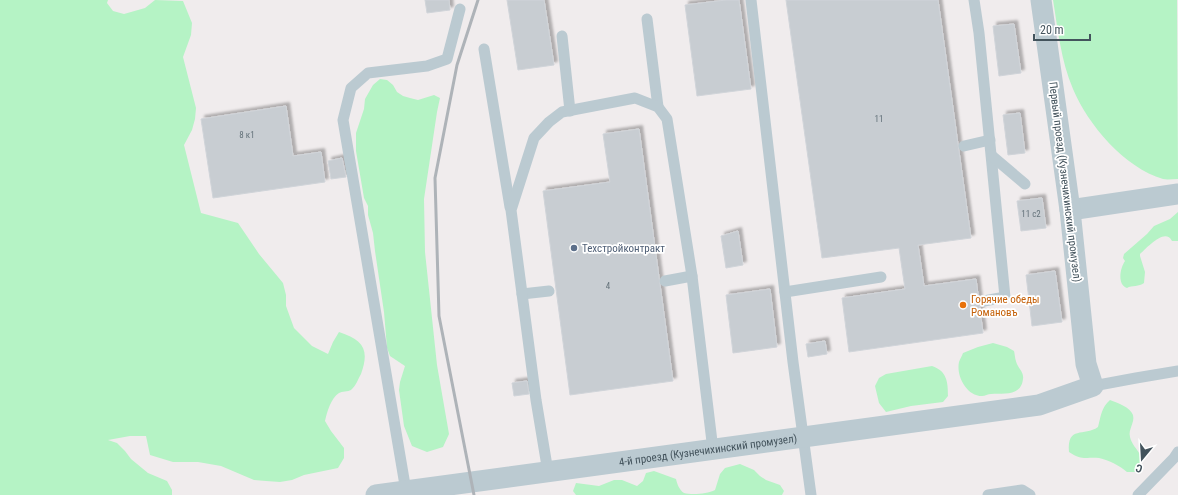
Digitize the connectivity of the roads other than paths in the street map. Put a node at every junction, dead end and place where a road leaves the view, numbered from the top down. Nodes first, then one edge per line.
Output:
1 (752, 0) edge
2 (974, 0) edge
3 (1041, 0) edge
4 (460, 9) dead end
5 (647, 19) dead end
6 (562, 36) dead end
7 (484, 49) dead end
8 (658, 107) junction
9 (570, 110) junction
10 (990, 140) junction
11 (964, 146) dead end
12 (992, 156) junction
13 (1025, 184) dead end
14 (1178, 194) edge
15 (511, 210) junction
16 (1070, 210) junction
17 (692, 276) junction
18 (881, 277) dead end
19 (665, 281) dead end
20 (549, 291) dead end
21 (785, 292) junction
22 (522, 294) junction
23 (984, 301) dead end
24 (1178, 373) edge
25 (1093, 386) junction
26 (803, 437) junction
27 (713, 450) junction
28 (1178, 452) edge
29 (548, 472) junction
30 (406, 491) junction
31 (376, 495) edge
32 (811, 495) edge
33 (988, 495) edge
34 (1030, 495) edge
35 (1138, 495) edge

1 - 21 lane
2 - 10 lane
3 - 16 street, Первый проезд (Кузнечихинский промузел)
4 - 30 lane
5 - 8 lane
6 - 9 lane
7 - 15 lane
8 - 9 lane
8 - 17 lane
9 - 15 lane
10 - 11 lane
10 - 12 lane
12 - 13 lane
12 - 23 lane
14 - 16 street
15 - 22 lane
16 - 25 street, Первый проезд (Кузнечихинский промузел)
17 - 19 lane
17 - 27 lane
18 - 21 lane
20 - 22 lane
21 - 26 lane
22 - 29 lane
24 - 25 lane
25 - 26 street, 4-й проезд (Кузнечихинский промузел)
26 - 27 street, 4-й проезд (Кузнечихинский промузел)
26 - 32 lane
27 - 29 street, 4-й проезд (Кузнечихинский промузел)
28 - 35 lane
29 - 30 street, 4-й проезд (Кузнечихинский промузел)
30 - 31 street, 4-й проезд (Кузнечихинский промузел)
33 - 34 lane

